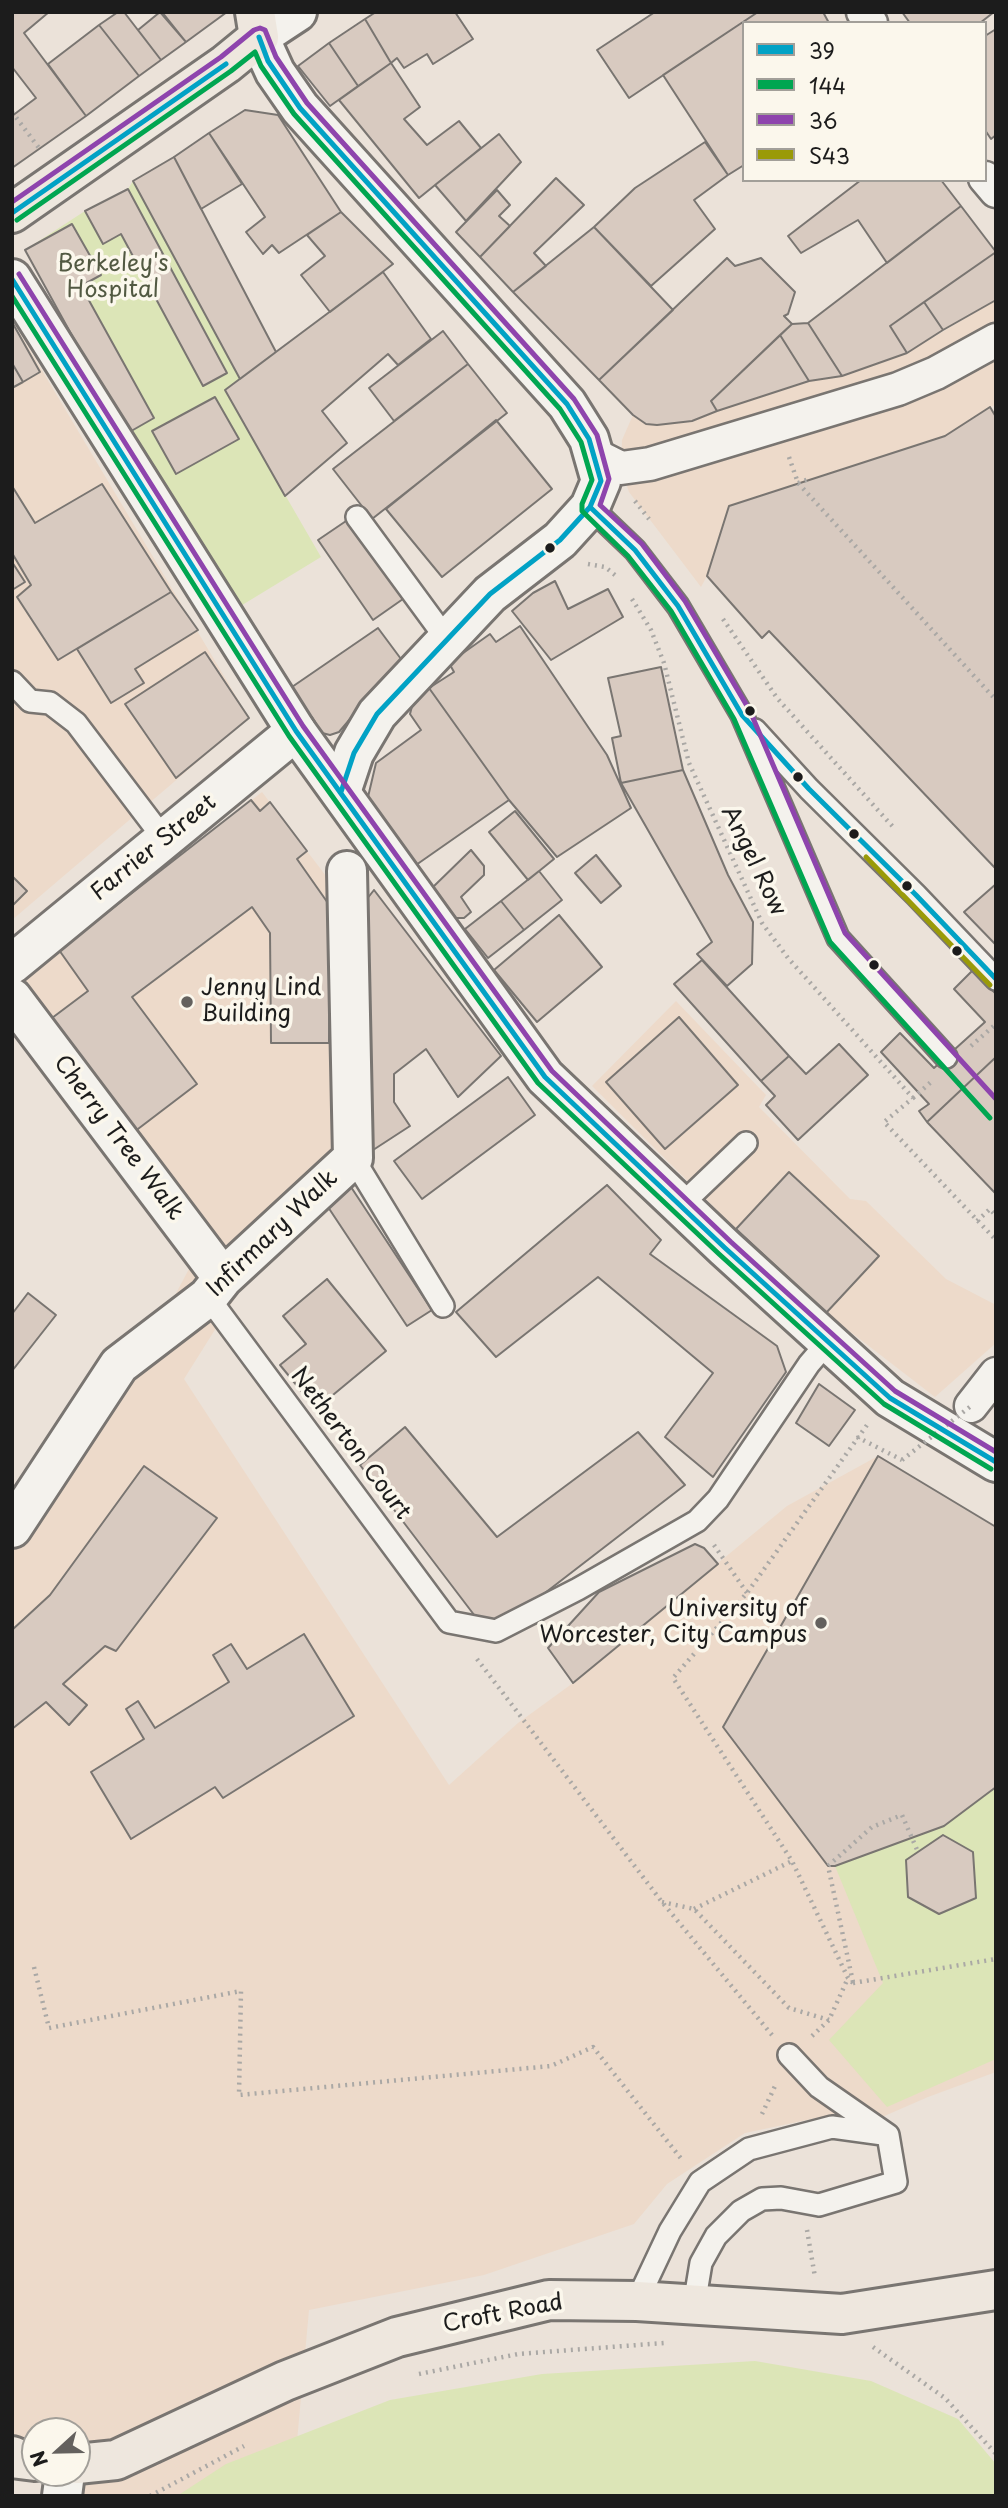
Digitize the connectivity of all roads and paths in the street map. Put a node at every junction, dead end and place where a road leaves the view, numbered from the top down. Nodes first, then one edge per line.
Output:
1 (297, 12) edge
2 (257, 25) edge
3 (12, 213) edge
4 (12, 279) edge
5 (996, 340) edge
6 (608, 461) junction
7 (808, 479) dead end
8 (590, 507) junction
9 (357, 517) dead end
10 (653, 524) dead end
11 (545, 553) junction
12 (621, 583) dead end
13 (628, 591) dead end
14 (716, 609) dead end
15 (448, 641) junction
16 (12, 682) edge
17 (996, 700) edge
18 (742, 715) junction
19 (296, 731) junction
20 (341, 793) junction
21 (903, 837) dead end
22 (164, 839) junction
23 (346, 871) dead end
24 (12, 964) edge
25 (996, 979) edge
26 (12, 998) edge
27 (946, 1056) dead end
28 (746, 1143) dead end
29 (353, 1158) junction
30 (680, 1206) junction
31 (996, 1216) edge
32 (977, 1221) junction
33 (996, 1240) edge
34 (216, 1287) junction
35 (443, 1306) dead end
36 (828, 1342) junction
37 (996, 1374) edge
38 (971, 1406) joint
39 (996, 1462) edge
40 (12, 1528) edge
41 (714, 1545) dead end
42 (747, 1593) junction
43 (449, 1622) junction
44 (918, 1852) dead end
45 (792, 1861) junction
46 (662, 1902) junction
47 (694, 1909) junction
48 (996, 1959) edge
49 (34, 1967) dead end
50 (848, 1978) junction
51 (853, 1983) junction
52 (789, 2055) joint
53 (888, 2135) junction
54 (691, 2172) dead end
55 (996, 2290) edge
56 (637, 2301) junction
57 (694, 2305) junction
58 (670, 2343) dead end
59 (868, 2343) dead end
60 (410, 2376) dead end
61 (250, 2442) dead end
62 (996, 2454) edge
63 (91, 2463) edge
64 (150, 2496) edge

1 - 2 street
2 - 3 main road
2 - 6 street
4 - 19 street
5 - 6 street
6 - 8 street
6 - 10 path
7 - 17 path
8 - 11 street
8 - 18 lane
9 - 15 lane
11 - 12 path
11 - 15 street
13 - 32 path, Angel Row
14 - 21 path
15 - 20 street
16 - 22 lane
18 - 25 lane
18 - 27 lane
19 - 20 street
19 - 22 street, Farrier Street
20 - 30 street
22 - 24 street, Farrier Street
23 - 29 street, Infirmary Walk
26 - 34 street, Cherry Tree Walk
28 - 30 lane
29 - 34 street, Infirmary Walk
29 - 35 lane
30 - 36 street
31 - 32 path
32 - 33 path, Angel Row
34 - 40 street, Infirmary Walk
34 - 43 lane, Netherton Court
36 - 39 street
36 - 43 lane
37 - 38 street
38 - 42 path, bridge
41 - 42 path
42 - 45 path
43 - 46 path
44 - 51 path
45 - 47 path
45 - 50 path
46 - 47 path
46 - 52 path
47 - 50 path
48 - 51 path
49 - 54 path
50 - 51 path
52 - 53 lane
53 - 56 lane
53 - 57 lane
55 - 57 main road, Croft Road
56 - 57 main road, Croft Road
56 - 63 main road, Croft Road
58 - 60 path
59 - 62 path
61 - 64 path

